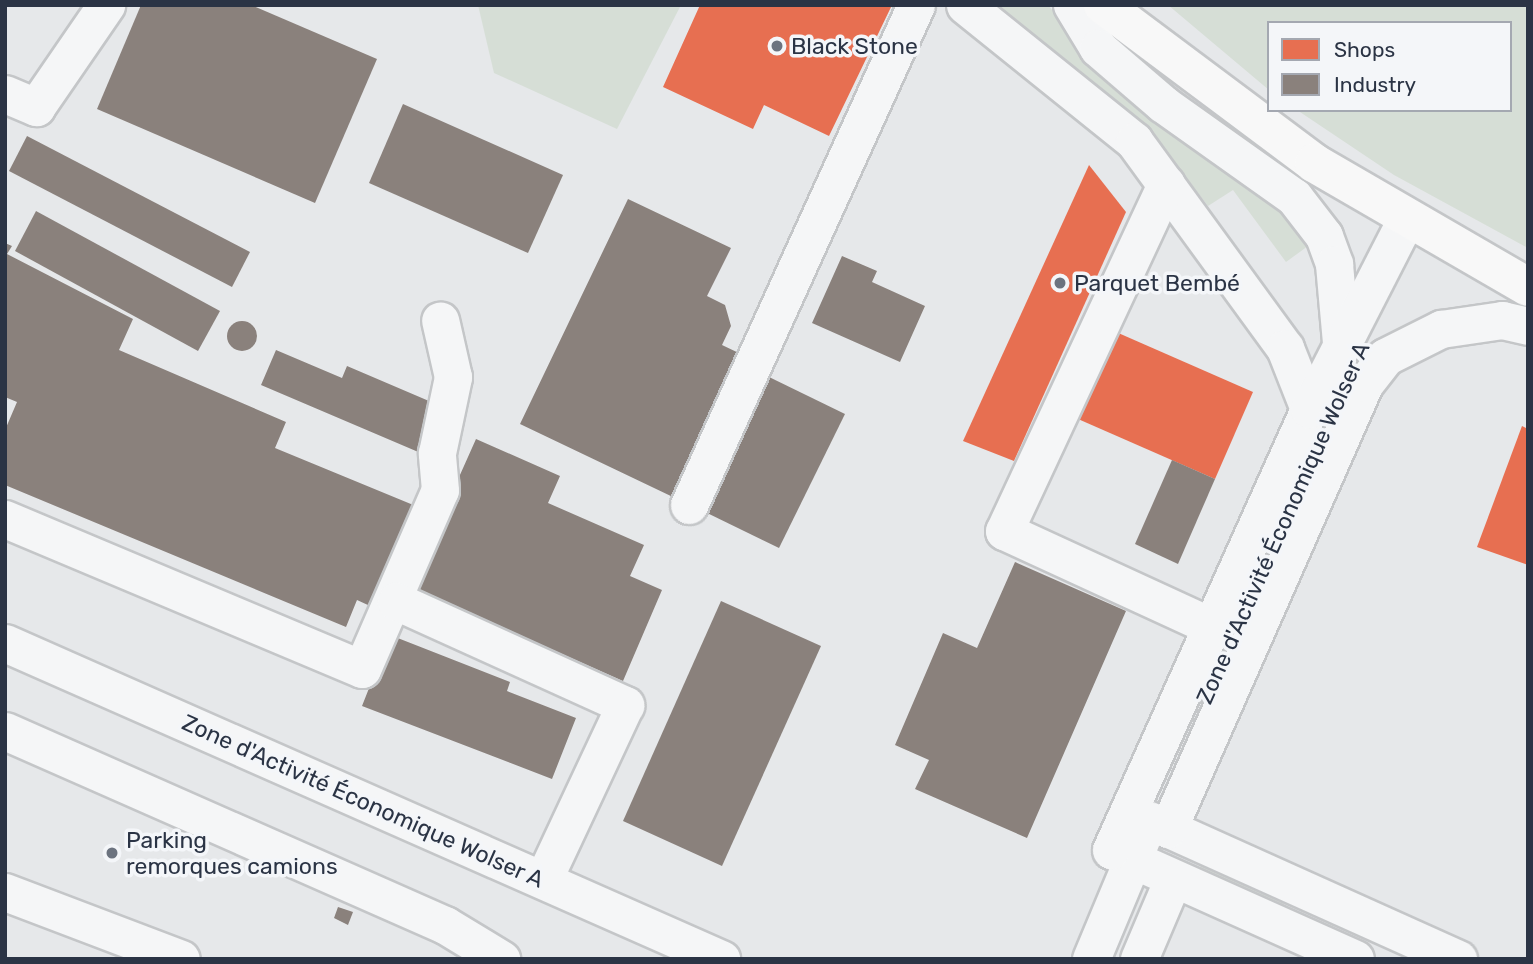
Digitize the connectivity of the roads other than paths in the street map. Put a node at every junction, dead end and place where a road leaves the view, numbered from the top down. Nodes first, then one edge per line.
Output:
1 (106, 5) edge
2 (916, 5) edge
3 (965, 5) edge
4 (1073, 5) edge
5 (1103, 5) edge
6 (5, 94) edge
7 (1166, 184) junction
8 (1413, 225) junction
9 (1528, 287) edge
10 (440, 320) dead end
11 (1528, 326) edge
12 (1341, 342) junction
13 (1309, 409) junction
14 (689, 505) dead end
15 (5, 519) edge
16 (396, 601) junction
17 (1211, 626) junction
18 (5, 643) edge
19 (5, 731) edge
20 (1159, 825) junction
21 (1132, 859) junction
22 (1173, 879) junction
23 (543, 880) junction
24 (5, 892) edge
25 (181, 959) edge
26 (501, 959) edge
27 (721, 959) edge
28 (1091, 959) edge
29 (1139, 959) edge
30 (1355, 959) edge
31 (1458, 959) edge

1 - 6 street
2 - 14 street
3 - 7 street, Zone d'Activité Économique Wolser A
4 - 12 street
5 - 8 main road
7 - 13 street, Zone d'Activité Économique Wolser A
7 - 17 street
8 - 9 main road
8 - 12 street
8 - 20 street, Zone d'Activité Économique Wolser A
10 - 16 street
11 - 20 street
12 - 13 street
13 - 17 street
15 - 16 street
16 - 23 street
17 - 21 street
18 - 23 street, Zone d'Activité Économique Wolser A
19 - 26 street
20 - 21 street, Zone d'Activité Économique Wolser A
20 - 31 street
21 - 22 street
21 - 28 street, Zone d'Activité Économique Wolser A
22 - 29 street
22 - 30 street
23 - 27 street, Zone d'Activité Économique Wolser A
24 - 25 street

